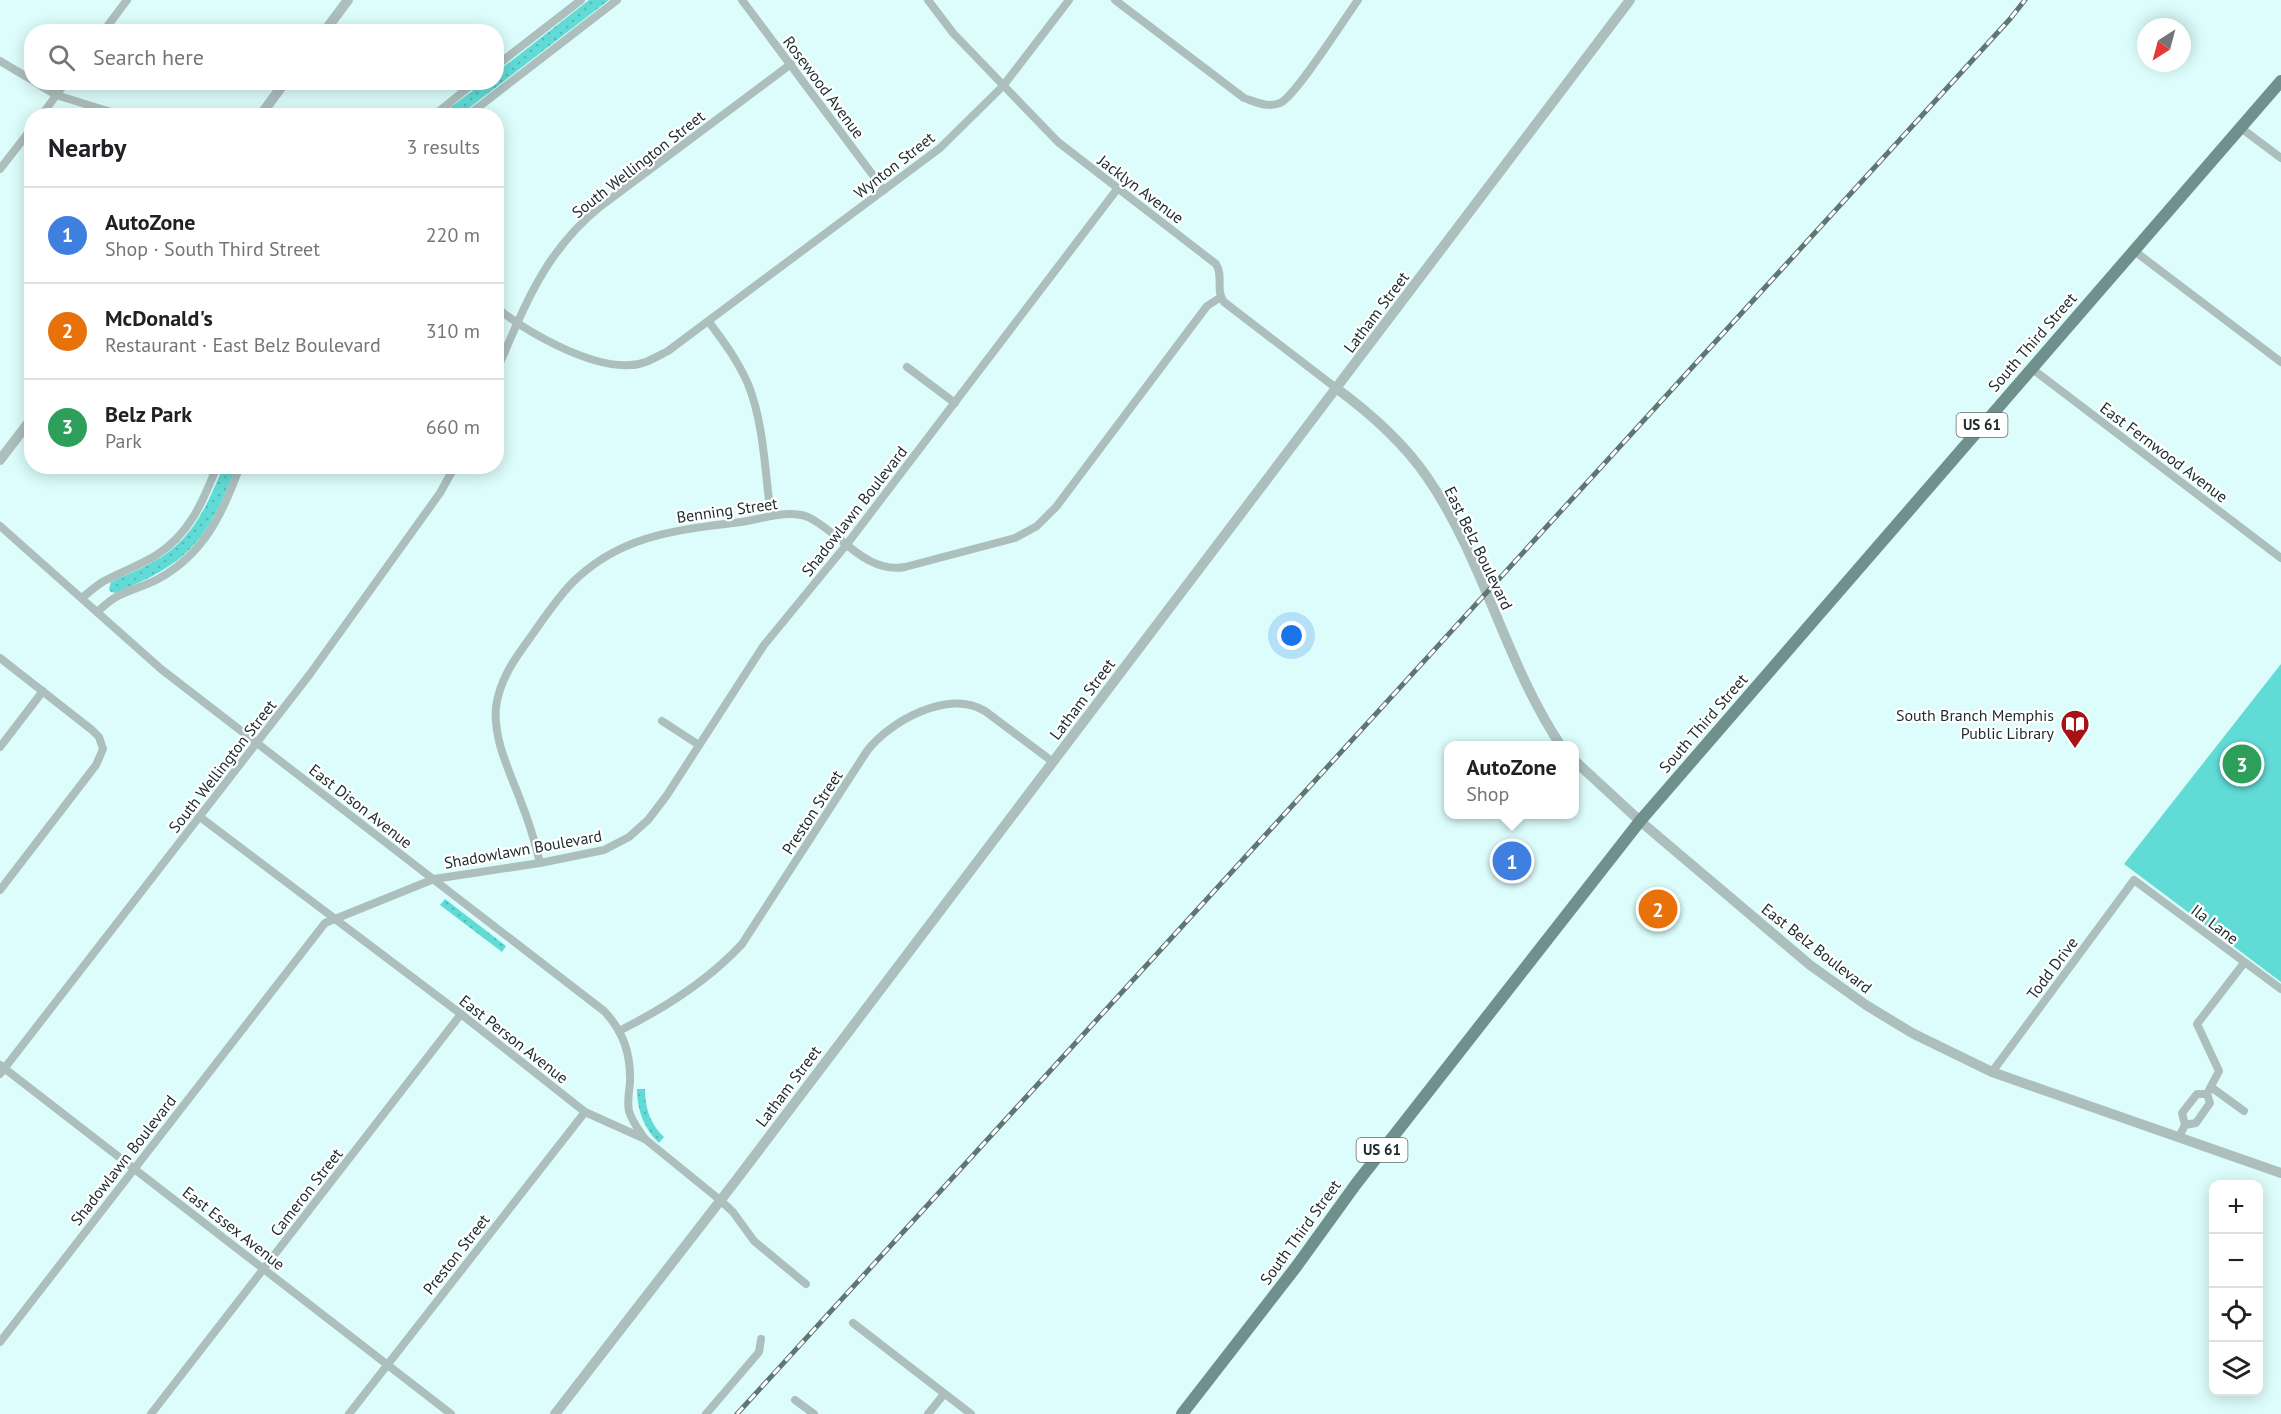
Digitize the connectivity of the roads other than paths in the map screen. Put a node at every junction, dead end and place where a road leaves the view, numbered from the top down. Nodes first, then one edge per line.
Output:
1 (127, 0) edge
2 (348, 0) edge
3 (581, 0) edge
4 (617, 0) edge
5 (742, 0) edge
6 (928, 0) edge
7 (1069, 0) edge
8 (1115, 0) edge
9 (1358, 0) edge
10 (1630, 0) edge
11 (109, 24) edge
12 (330, 24) edge
13 (504, 60) edge
14 (0, 61) edge
15 (791, 64) junction
16 (24, 76) edge
17 (2281, 81) edge
18 (1003, 86) junction
19 (504, 87) edge
20 (48, 90) edge
21 (60, 90) edge
22 (279, 90) edge
23 (465, 90) edge
24 (501, 90) edge
25 (56, 95) junction
26 (47, 108) edge
27 (98, 108) edge
28 (266, 108) edge
29 (442, 108) edge
30 (477, 108) edge
31 (2241, 128) junction
32 (24, 138) edge
33 (2281, 158) edge
34 (0, 169) edge
35 (1118, 188) junction
36 (884, 190) junction
37 (2133, 250) junction
38 (1221, 297) junction
39 (504, 313) edge
40 (709, 322) junction
41 (518, 324) junction
42 (504, 355) edge
43 (2281, 362) edge
44 (907, 367) dead end
45 (2031, 368) junction
46 (1336, 388) junction
47 (955, 403) junction
48 (24, 428) edge
49 (0, 460) edge
50 (214, 474) edge
51 (237, 474) edge
52 (451, 474) edge
53 (771, 516) junction
54 (0, 526) edge
55 (847, 544) junction
56 (2281, 558) edge
57 (82, 598) junction
58 (97, 612) junction
59 (0, 658) edge
60 (43, 691) junction
61 (662, 721) dead end
62 (1558, 741) edge
63 (257, 743) junction
64 (699, 745) junction
65 (0, 747) edge
66 (1053, 762) junction
67 (1579, 765) edge
68 (200, 818) junction
69 (1640, 821) junction
70 (540, 863) junction
71 (434, 879) junction
72 (2134, 880) joint
73 (0, 890) edge
74 (333, 919) junction
75 (2244, 963) junction
76 (2281, 989) edge
77 (461, 1014) junction
78 (619, 1031) junction
79 (1, 1069) edge
80 (1992, 1072) junction
81 (2209, 1091) junction
82 (2244, 1111) dead end
83 (585, 1112) junction
84 (2185, 1125) junction
85 (2179, 1137) junction
86 (645, 1139) junction
87 (134, 1168) junction
88 (2281, 1173) edge
89 (720, 1200) junction
90 (264, 1268) junction
91 (806, 1284) dead end
92 (853, 1323) dead end
93 (761, 1339) dead end
94 (0, 1342) edge
95 (388, 1364) junction
96 (944, 1394) junction
97 (795, 1400) dead end
98 (151, 1414) edge
99 (350, 1414) edge
100 (451, 1414) edge
101 (555, 1414) edge
102 (706, 1414) edge
103 (814, 1414) edge
104 (928, 1414) edge
105 (971, 1414) edge
106 (1182, 1414) edge

1 - 11 street
2 - 12 street
3 - 13 street
4 - 19 street
5 - 15 street, Rosewood Avenue
6 - 18 street, Jacklyn Avenue
7 - 18 street, Wynton Street
8 - 9 street
10 - 46 street, Latham Street
14 - 16 street
15 - 36 street, Rosewood Avenue
15 - 41 street, South Wellington Street
17 - 31 main road, South Third Street / US 61
18 - 35 street, Jacklyn Avenue
18 - 36 street, Wynton Street
20 - 25 street
21 - 25 street
22 - 28 street
23 - 29 street
24 - 30 street
25 - 26 street
25 - 27 street
31 - 33 street
31 - 37 main road, South Third Street / US 61
32 - 34 street
35 - 38 street, Jacklyn Avenue
35 - 47 street, Shadowlawn Boulevard
36 - 40 street, Wynton Street
37 - 43 street
37 - 45 main road, South Third Street / US 61
38 - 46 street
38 - 55 street, Benning Street
39 - 41 street, Wynton Street
40 - 41 street, Wynton Street
40 - 53 street
41 - 42 street, South Wellington Street
44 - 47 street
45 - 56 street, East Fernwood Avenue
45 - 69 main road, South Third Street / US 61
46 - 62 street, East Belz Boulevard
46 - 66 street, Latham Street
47 - 55 street, Shadowlawn Boulevard
48 - 49 street
50 - 57 street
51 - 58 street
52 - 63 street, South Wellington Street
53 - 55 street, Benning Street
53 - 70 street, Benning Street
54 - 57 street, East Dison Avenue
55 - 64 street, Shadowlawn Boulevard
57 - 58 street, East Dison Avenue
58 - 63 street, East Dison Avenue
59 - 60 street
60 - 65 street
60 - 73 street
61 - 64 street
63 - 68 street, South Wellington Street
63 - 71 street, East Dison Avenue
64 - 70 street, Shadowlawn Boulevard
66 - 78 street, Preston Street
66 - 89 street, Latham Street
67 - 69 street, East Belz Boulevard
68 - 74 street, East Person Avenue
68 - 79 street, South Wellington Street
69 - 80 street, East Belz Boulevard
69 - 106 main road, South Third Street / US 61
70 - 71 street, Shadowlawn Boulevard
71 - 74 street, Shadowlawn Boulevard
71 - 78 street, East Dison Avenue
72 - 75 street, Ila Lane
72 - 80 street, Todd Drive
74 - 77 street, East Person Avenue
74 - 87 street, Shadowlawn Boulevard
75 - 76 street, Ila Lane
75 - 81 street
77 - 83 street, East Person Avenue
77 - 90 street, Cameron Street
78 - 86 street, East Dison Avenue
79 - 87 street, East Essex Avenue
80 - 85 street, East Belz Boulevard
81 - 82 street
81 - 84 street
81 - 84 street
83 - 86 street, East Person Avenue
83 - 95 street, Preston Street
84 - 85 street
85 - 88 street, East Belz Boulevard
86 - 89 street, East Person Avenue
87 - 90 street, East Essex Avenue
87 - 94 street, Shadowlawn Boulevard
89 - 91 street, East Person Avenue
89 - 101 street, Latham Street
90 - 95 street, East Essex Avenue
90 - 98 street, Cameron Street
92 - 96 street
93 - 102 street
95 - 99 street, Preston Street
95 - 100 street, East Essex Avenue
96 - 104 street
96 - 105 street
97 - 103 street

